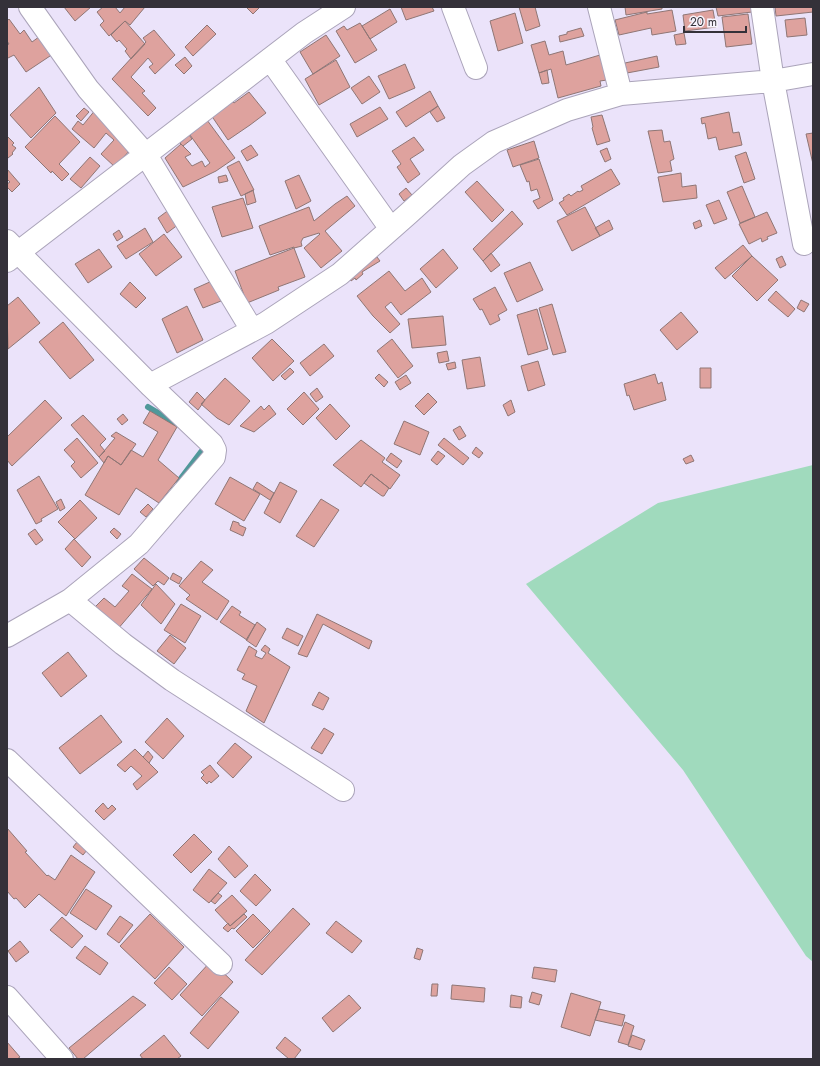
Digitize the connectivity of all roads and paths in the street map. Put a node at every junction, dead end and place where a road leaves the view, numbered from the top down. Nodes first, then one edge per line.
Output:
1 (30, 7) edge
2 (344, 7) edge
3 (453, 7) edge
4 (599, 7) edge
5 (762, 7) edge
6 (270, 59) junction
7 (476, 68) dead end
8 (813, 74) edge
9 (773, 81) junction
10 (621, 94) junction
11 (146, 155) junction
12 (391, 229) junction
13 (804, 244) dead end
14 (11, 252) edge
15 (252, 330) junction
16 (150, 385) junction
17 (70, 600) junction
18 (7, 636) edge
19 (7, 760) edge
20 (343, 790) dead end
21 (221, 964) dead end
22 (7, 997) edge
23 (62, 1059) edge

1 - 11 street
2 - 6 street
3 - 7 street
4 - 10 street
5 - 9 street
6 - 11 street
6 - 12 street
8 - 9 street
9 - 10 street
9 - 13 street
10 - 12 street
11 - 14 street
11 - 15 street
12 - 15 street
14 - 16 street
15 - 16 street
16 - 17 street
17 - 18 street
17 - 20 street
19 - 21 street
22 - 23 street

